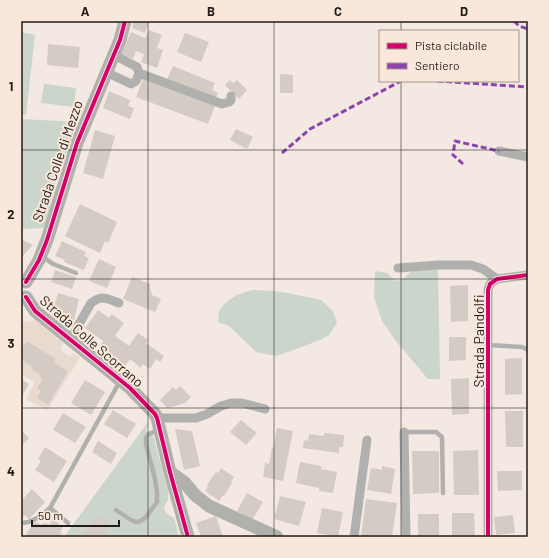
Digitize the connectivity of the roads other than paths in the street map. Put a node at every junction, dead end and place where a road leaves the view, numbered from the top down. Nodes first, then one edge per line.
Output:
1 (125, 21) edge
2 (114, 56) junction
3 (106, 72) junction
4 (139, 74) junction
5 (231, 96) dead end
6 (499, 151) dead end
7 (528, 157) edge
8 (41, 255) junction
9 (398, 268) dead end
10 (76, 273) dead end
11 (528, 275) edge
12 (497, 279) junction
13 (23, 281) edge
14 (24, 298) edge
15 (120, 303) dead end
16 (70, 340) junction
17 (488, 345) junction
18 (528, 350) edge
19 (121, 380) junction
20 (265, 409) dead end
21 (158, 424) junction
22 (404, 432) joint
23 (367, 440) dead end
24 (170, 472) junction
25 (443, 493) dead end
26 (50, 508) junction
27 (116, 510) dead end
28 (21, 523) edge
29 (68, 523) dead end
30 (188, 537) edge
31 (277, 537) edge
32 (354, 537) edge
33 (406, 537) edge
34 (488, 537) edge

1 - 2 street, Strada Colle di Mezzo
2 - 3 street, Strada Colle di Mezzo
2 - 4 street
3 - 4 street
3 - 8 street, Strada Colle di Mezzo
4 - 5 street
6 - 7 street
8 - 10 lane
8 - 13 street, Strada Colle di Mezzo
9 - 12 street, Strada Pandolfi
11 - 12 street, Strada Pandolfi
12 - 17 street, Strada Pandolfi
13 - 14 street, Strada Colle di Mezzo
14 - 16 street, Strada Colle Scorrano
15 - 16 street
16 - 19 street, Strada Colle Scorrano
17 - 18 lane, Strada Pandolfi
17 - 34 street, Strada Pandolfi
19 - 21 street, Strada Colle Scorrano
19 - 26 lane
20 - 21 street
21 - 24 street, Strada Colle Scorrano
21 - 27 lane
22 - 25 lane
22 - 33 street
23 - 32 street
24 - 30 street, Strada Colle Scorrano
24 - 31 street
26 - 28 lane
26 - 29 lane

